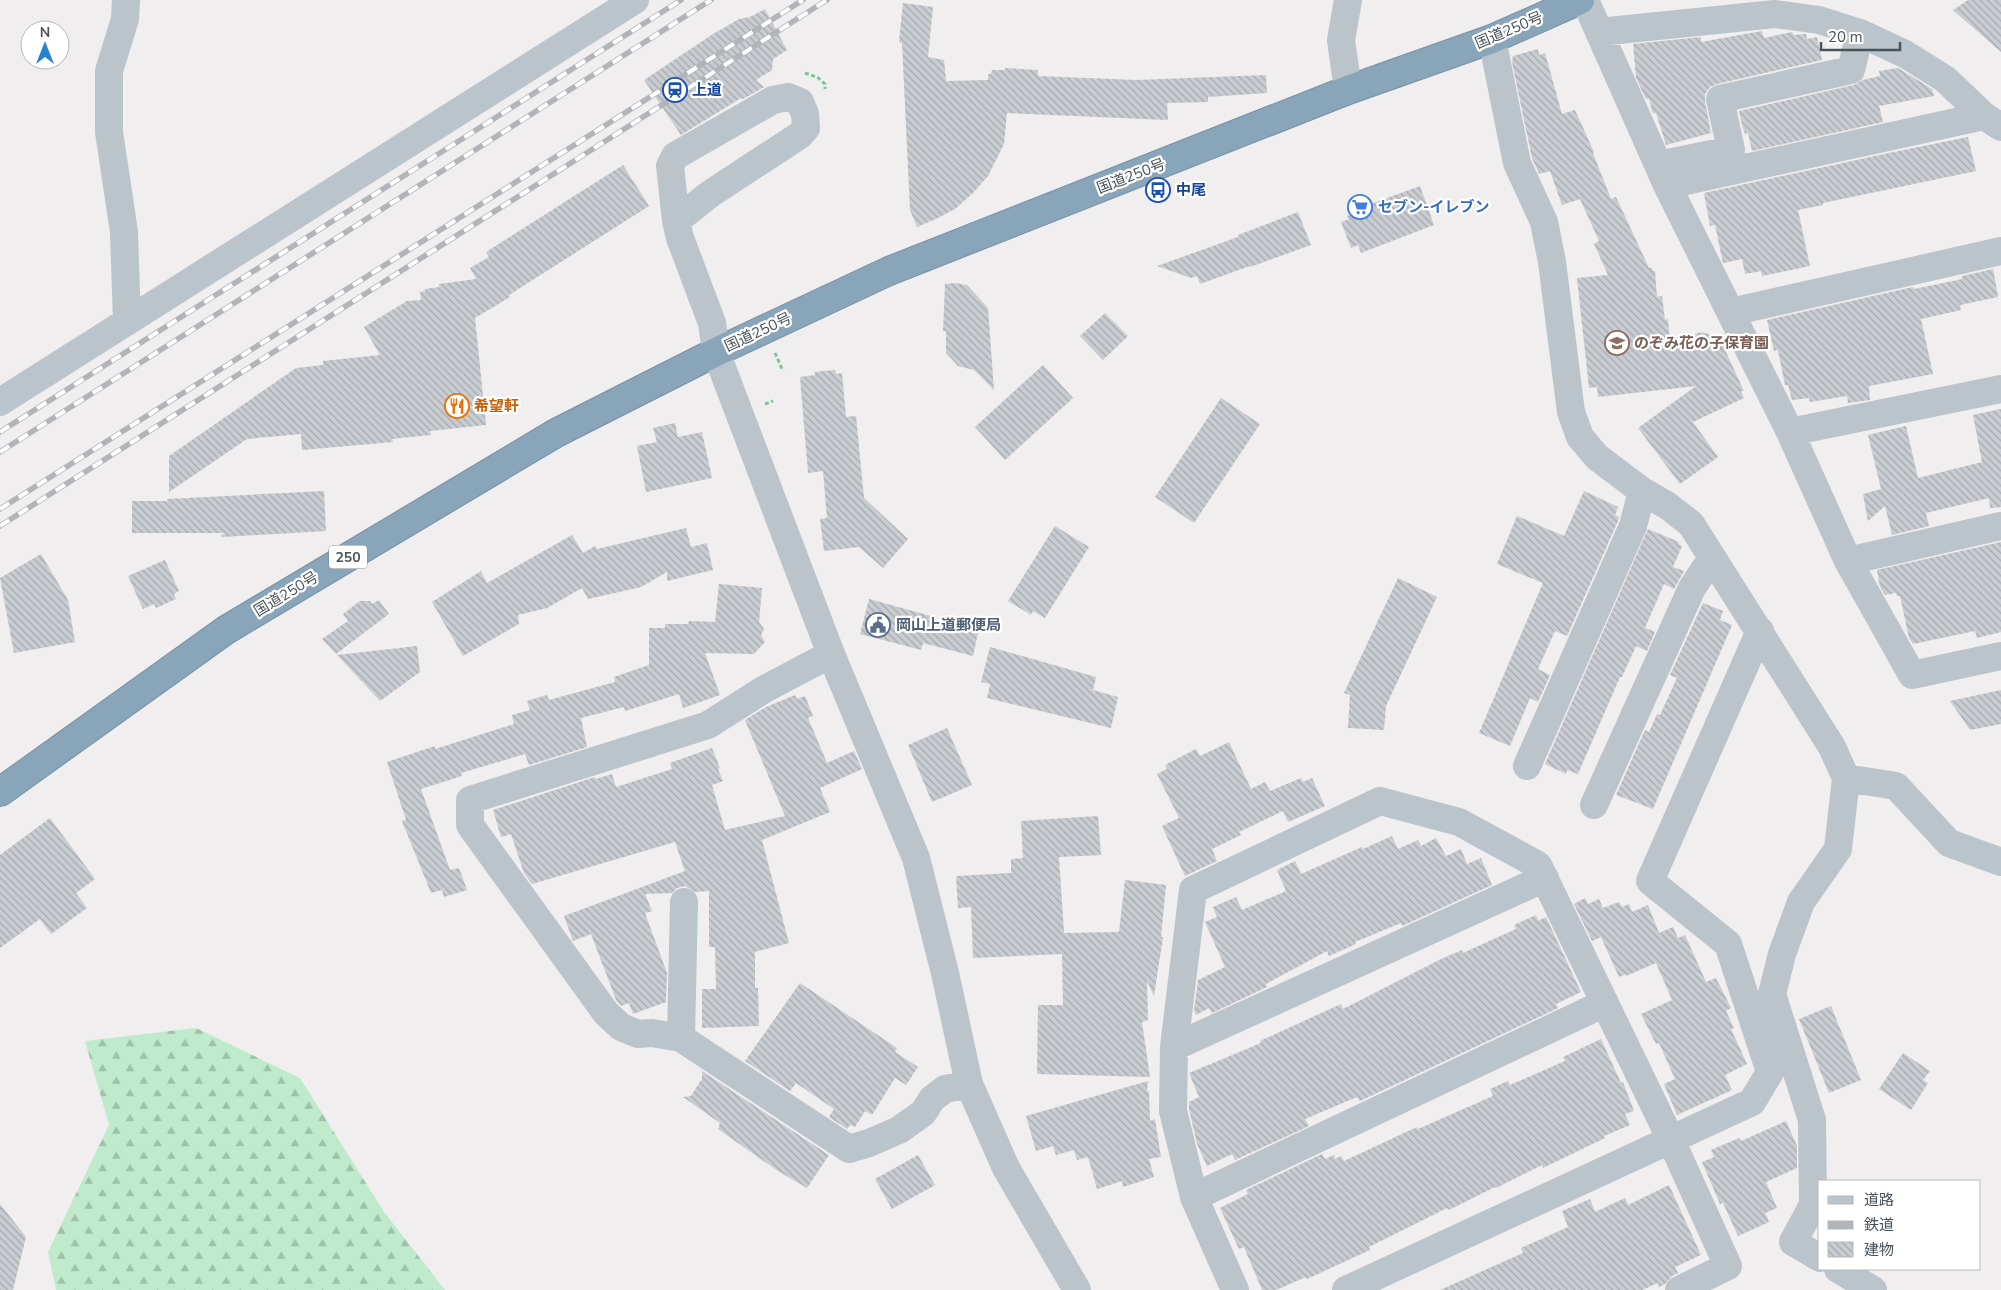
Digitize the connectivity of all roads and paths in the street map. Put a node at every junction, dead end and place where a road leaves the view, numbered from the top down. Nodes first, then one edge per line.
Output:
1 (126, 0) edge
2 (635, 0) edge
3 (1348, 0) edge
4 (1580, 0) edge
5 (1585, 0) edge
6 (1599, 32) junction
7 (1860, 33) junction
8 (1492, 39) junction
9 (1348, 90) junction
10 (1992, 121) edge
11 (1663, 175) junction
12 (676, 221) junction
13 (2001, 251) edge
14 (1731, 312) junction
15 (126, 322) junction
16 (716, 352) junction
17 (2001, 389) edge
18 (0, 402) edge
19 (1790, 432) junction
20 (1642, 491) junction
21 (2001, 526) edge
22 (1712, 558) junction
23 (1848, 561) junction
24 (1760, 631) junction
25 (831, 654) junction
26 (2001, 656) edge
27 (1527, 766) dead end
28 (1846, 778) junction
29 (0, 792) edge
30 (1594, 804) dead end
31 (2001, 862) edge
32 (1544, 878) junction
33 (684, 902) dead end
34 (1605, 1003) junction
35 (681, 1038) junction
36 (1174, 1047) junction
37 (969, 1084) junction
38 (1671, 1140) junction
39 (1194, 1197) junction
40 (1818, 1257) edge
41 (1840, 1270) edge
42 (1077, 1290) edge
43 (1235, 1290) edge
44 (1346, 1290) edge
45 (1679, 1290) edge
46 (1873, 1290) edge

1 - 15 street
2 - 15 street
3 - 9 street
4 - 8 highway, 国道250号 / 250
5 - 6 street
6 - 7 street
6 - 11 street
7 - 10 street
7 - 11 street
8 - 9 highway, 国道250号 / 250
8 - 20 street
9 - 16 highway, 国道250号 / 250
10 - 11 street
11 - 14 street
12 - 12 street
12 - 16 street
13 - 14 street
14 - 19 street
15 - 18 street
16 - 25 street
16 - 29 highway, 国道250号 / 250
17 - 19 street
19 - 23 street
20 - 22 street
20 - 27 street
21 - 23 street
22 - 24 street
22 - 30 street
23 - 26 street
24 - 28 street
24 - 38 street
25 - 35 street
25 - 37 street
28 - 31 street
28 - 40 street
32 - 34 street
32 - 36 street
32 - 36 street
33 - 35 street
34 - 38 street
34 - 39 street
35 - 37 street
36 - 39 street
37 - 42 street
38 - 44 street
38 - 45 street
39 - 43 street
41 - 46 street

